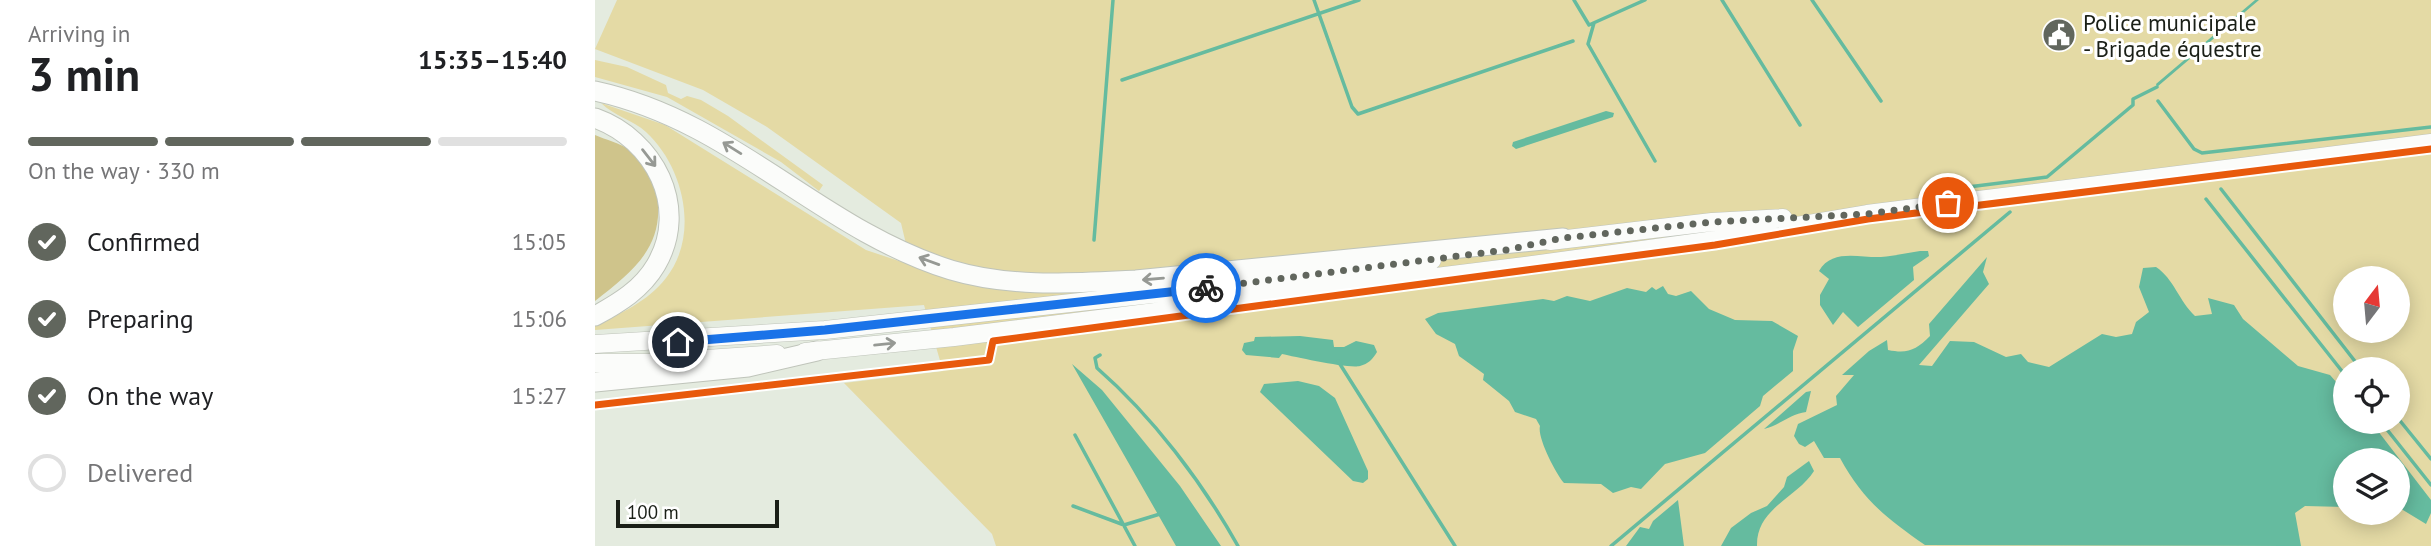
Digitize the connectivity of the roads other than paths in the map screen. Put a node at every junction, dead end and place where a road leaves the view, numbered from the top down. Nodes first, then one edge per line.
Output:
1 (595, 91) edge
2 (595, 118) edge
3 (2431, 142) edge
4 (1867, 214) junction
5 (1563, 238) junction
6 (595, 316) edge
7 (595, 344) edge
8 (817, 351) junction
9 (595, 363) edge
10 (595, 382) edge

5 -> 1 highway
2 -> 6 highway
3 - 4 main road
4 - 5 main road
8 -> 4 main road
5 - 7 main road
8 - 9 main road
8 - 10 highway

